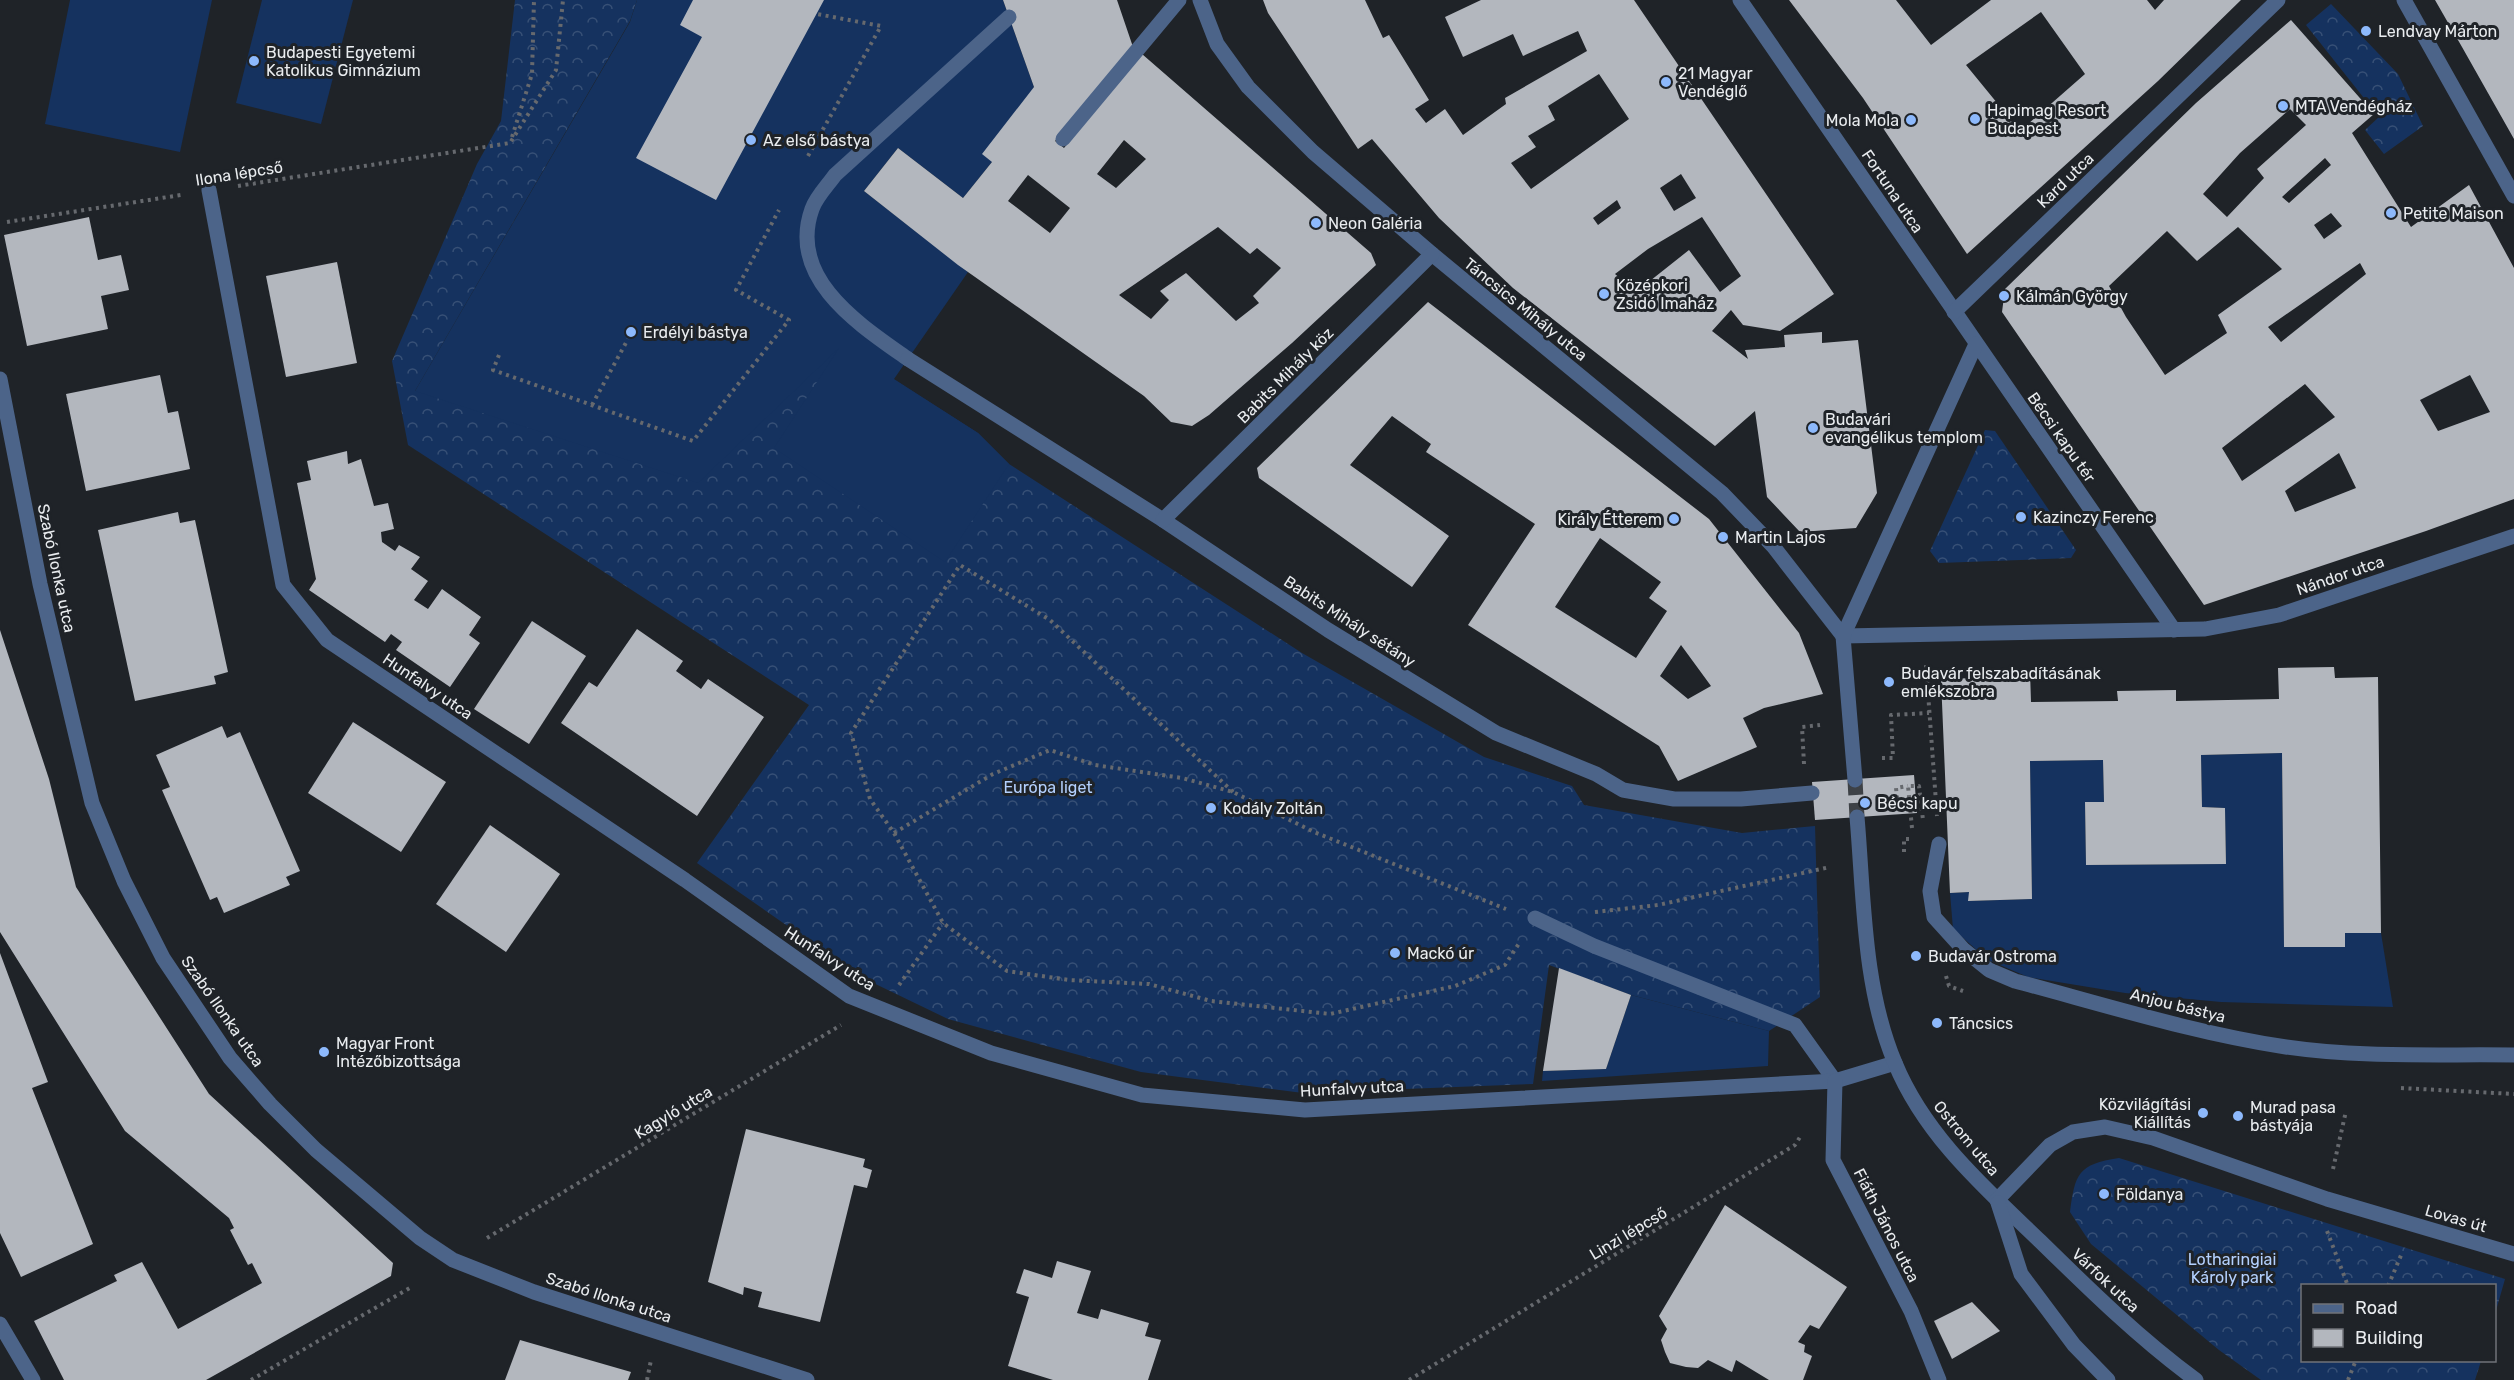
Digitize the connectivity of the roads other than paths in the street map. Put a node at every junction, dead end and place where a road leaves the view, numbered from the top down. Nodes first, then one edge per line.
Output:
1 (1179, 0) edge
2 (1200, 0) edge
3 (1740, 0) edge
4 (2278, 0) edge
5 (2404, 0) edge
6 (1009, 17) dead end
7 (1063, 139) dead end
8 (208, 190) road end
9 (2514, 196) edge
10 (1432, 254) junction
11 (1954, 312) junction
12 (1976, 344) junction
13 (0, 379) edge
14 (1163, 520) junction
15 (2514, 536) edge
16 (2174, 630) junction
17 (1843, 636) junction
18 (1855, 780) tunnel mouth
19 (1812, 793) dead end
20 (1857, 817) tunnel mouth
21 (1939, 844) road end
22 (1535, 918) road end
23 (2514, 1055) edge
24 (1895, 1063) junction
25 (1835, 1081) junction
26 (1997, 1200) junction
27 (2514, 1254) edge
28 (0, 1324) edge
29 (2183, 1375) edge
30 (33, 1380) edge
31 (807, 1380) edge
32 (1939, 1380) edge
33 (2108, 1380) edge
34 (2196, 1380) edge

1 - 7 street
2 - 10 street, Táncsics Mihály utca
3 - 11 street, Fortuna utca
4 - 11 street, Kard utca
5 - 9 street
6 - 14 street, Babits Mihály sétány
8 - 25 street, Hunfalvy utca
10 - 14 street, Babits Mihály köz
10 - 17 street, Táncsics Mihály utca
11 - 12 street, Fortuna utca
12 - 16 street, Bécsi kapu tér
12 - 17 street
13 - 31 street, Szabó Ilonka utca
14 - 19 street, Babits Mihály sétány
15 - 16 street, Nándor utca
16 - 17 street
17 - 18 street
20 - 24 street, Ostrom utca
21 - 23 street, Anjou bástya
22 - 25 street
24 - 25 street, Hunfalvy utca
24 - 26 street, Ostrom utca
25 - 32 street, Fiáth János utca
26 - 27 street, Lovas út
26 - 29 street, Várfok utca
26 - 33 street, Ostrom utca
28 - 30 street
29 - 34 street, Várfok utca

